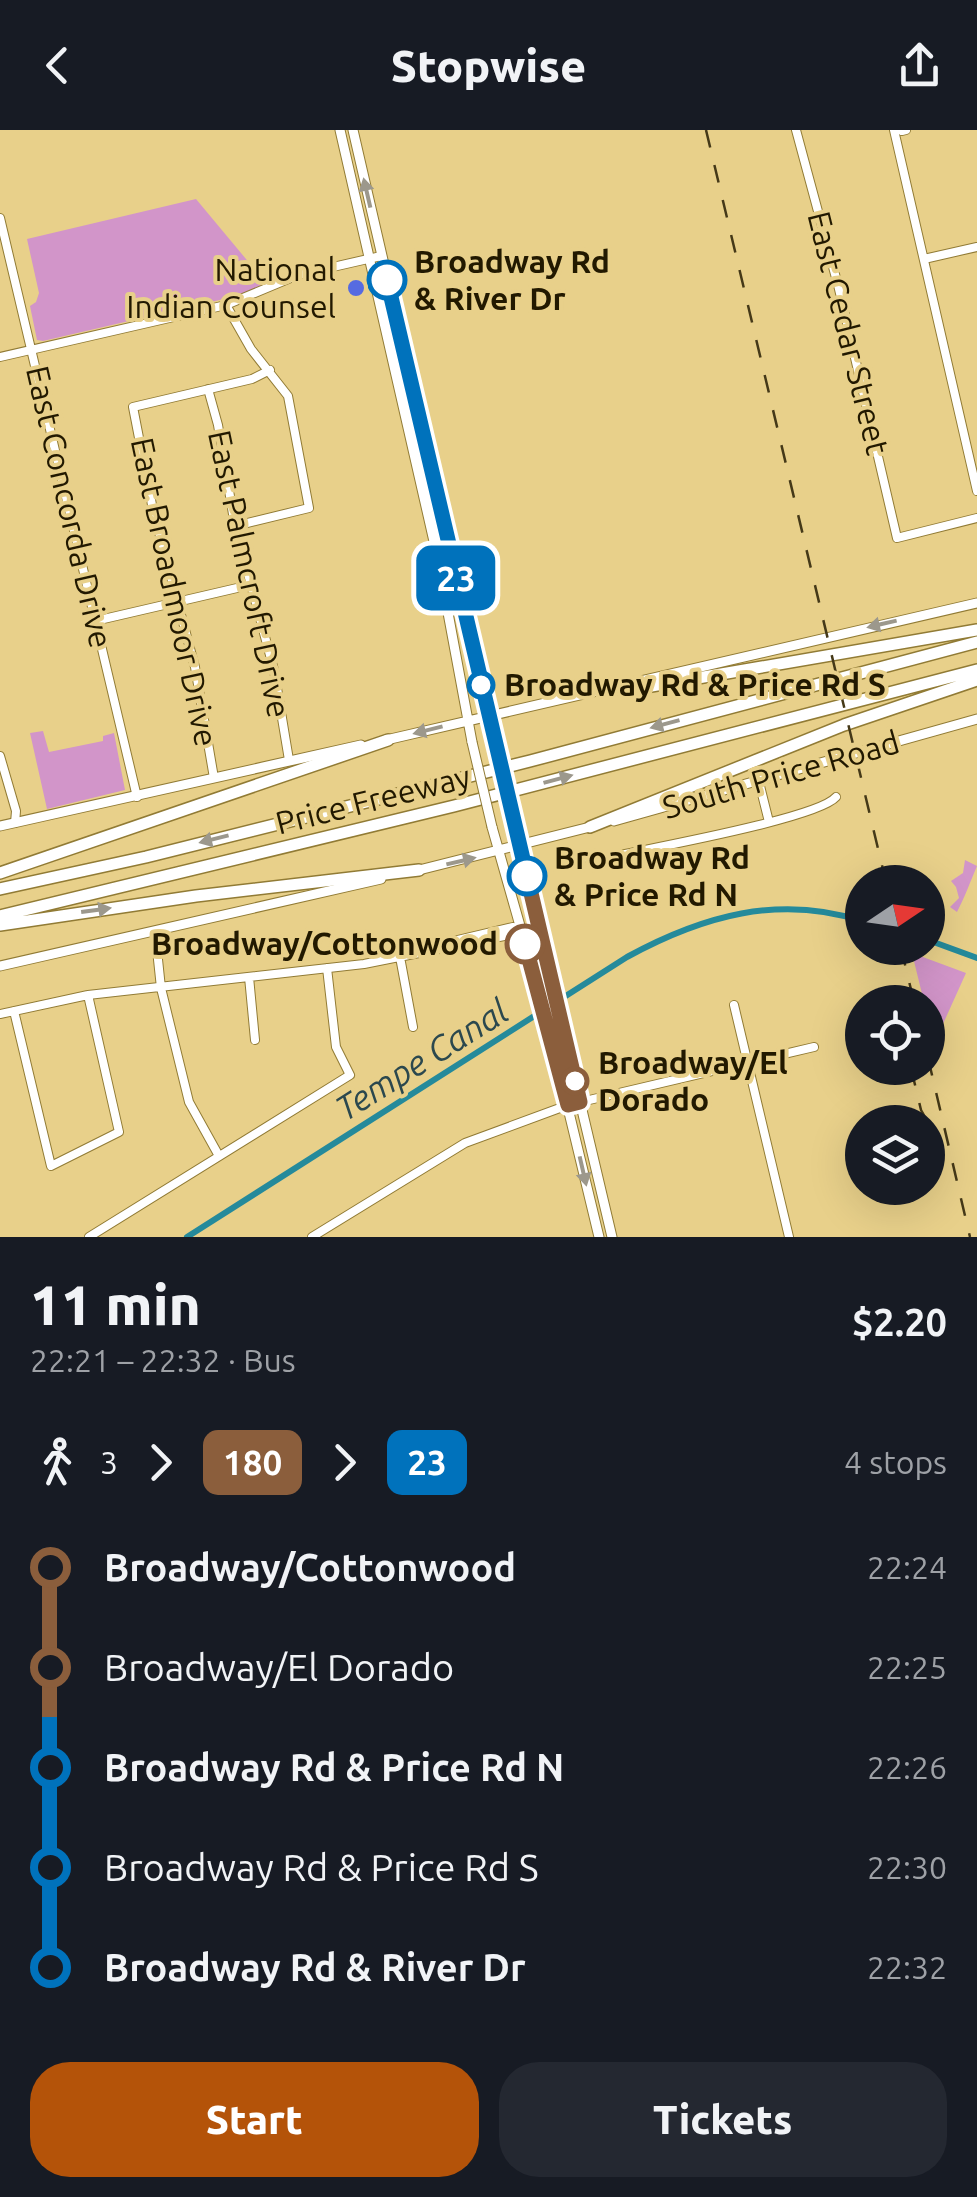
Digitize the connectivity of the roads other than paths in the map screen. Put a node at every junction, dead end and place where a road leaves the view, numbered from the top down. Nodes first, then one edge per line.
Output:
1 (340, 130) edge
2 (352, 130) edge
3 (796, 130) edge
4 (894, 130) edge
5 (0, 218) edge
6 (977, 247) edge
7 (382, 256) junction
8 (369, 259) junction
9 (924, 259) junction
10 (226, 305) junction
11 (32, 349) junction
12 (0, 356) edge
13 (270, 370) junction
14 (208, 389) junction
15 (431, 471) junction
16 (418, 474) junction
17 (977, 490) edge
18 (977, 518) edge
19 (235, 526) junction
20 (451, 556) junction
21 (438, 558) junction
22 (250, 585) junction
23 (977, 603) edge
24 (176, 604) junction
25 (95, 622) junction
26 (977, 630) edge
27 (977, 642) edge
28 (977, 670) edge
29 (977, 680) edge
30 (612, 688) junction
31 (488, 715) junction
32 (977, 719) edge
33 (467, 720) junction
34 (388, 740) junction
35 (0, 756) edge
36 (289, 760) junction
37 (214, 778) junction
38 (759, 782) junction
39 (137, 797) junction
40 (836, 797) dead end
41 (769, 822) junction
42 (15, 823) junction
43 (0, 826) edge
44 (590, 827) junction
45 (520, 846) junction
46 (498, 852) junction
47 (581, 856) dead end
48 (420, 870) junction
49 (0, 873) edge
50 (0, 889) edge
51 (0, 916) edge
52 (0, 925) edge
53 (520, 928) junction
54 (155, 931) junction
55 (474, 936) junction
56 (466, 945) junction
57 (420, 952) junction
58 (400, 957) junction
59 (0, 966) edge
60 (327, 968) junction
61 (249, 977) junction
62 (162, 988) junction
63 (555, 993) junction
64 (88, 995) junction
65 (734, 1005) dead end
66 (14, 1012) junction
67 (0, 1014) edge
68 (413, 1027) dead end
69 (256, 1040) dead end
70 (814, 1047) dead end
71 (747, 1062) junction
72 (580, 1102) junction
73 (568, 1105) junction
74 (219, 1156) junction
75 (89, 1237) edge
76 (312, 1237) edge
77 (599, 1237) edge
78 (612, 1237) edge
79 (788, 1237) edge

1 - 8 main road
7 -> 2 main road
3 - 18 street, East Cedar Street
4 - 9 street
5 - 11 street, East Concorda Drive
6 - 9 street
7 - 8 street
7 - 15 main road
8 - 10 street
8 - 16 main road
9 - 17 street
10 - 11 street
10 - 13 street
11 - 12 street
11 - 25 street, East Concorda Drive
13 - 14 street
13 - 19 street
14 - 19 street, East Palmcroft Drive
14 - 24 street, East Broadmoor Drive
15 - 16 main road
15 - 20 main road
16 - 21 main road
19 - 22 street, East Palmcroft Drive
20 - 21 main road
20 - 31 main road
21 - 33 main road
22 - 24 street
22 - 36 street, East Palmcroft Drive
23 -> 30 main road
24 - 25 street
24 - 37 street, East Broadmoor Drive
25 - 39 street, East Concorda Drive
26 - 30 highway
27 -> 50 highway, Price Freeway
51 -> 28 highway, Price Freeway
29 - 44 highway
30 - 31 main road
31 - 33 main road
31 - 45 main road, bridge
32 - 38 main road, South Price Road
33 -> 34 main road
33 - 46 main road, bridge
34 - 36 main road
34 - 49 highway
35 - 42 street
36 - 37 main road
37 - 39 main road
38 - 41 street
38 - 44 main road, South Price Road
39 - 42 main road
40 - 41 street
41 - 47 street
42 - 43 main road
44 - 45 main road, South Price Road
45 - 46 main road, South Price Road
45 - 63 main road
48 -> 46 main road, South Price Road
46 - 53 main road
52 -> 48 highway
48 - 54 main road, South Price Road
53 - 55 street
53 - 56 street
53 - 63 main road
53 - 73 main road
54 - 59 main road, South Price Road
54 - 62 street
55 - 56 street
55 - 57 street
56 - 57 street
57 - 58 street
58 - 60 street
58 - 68 street
60 - 61 street
60 - 74 street
61 - 62 street
61 - 69 street
62 - 64 street
62 - 74 street
63 - 72 main road
64 - 66 street
64 - 66 street
65 - 71 street
66 - 67 street
70 - 71 street
71 - 72 street
71 - 79 street
72 - 73 street
72 - 78 main road
73 - 76 street
73 -> 77 main road
74 - 75 street

